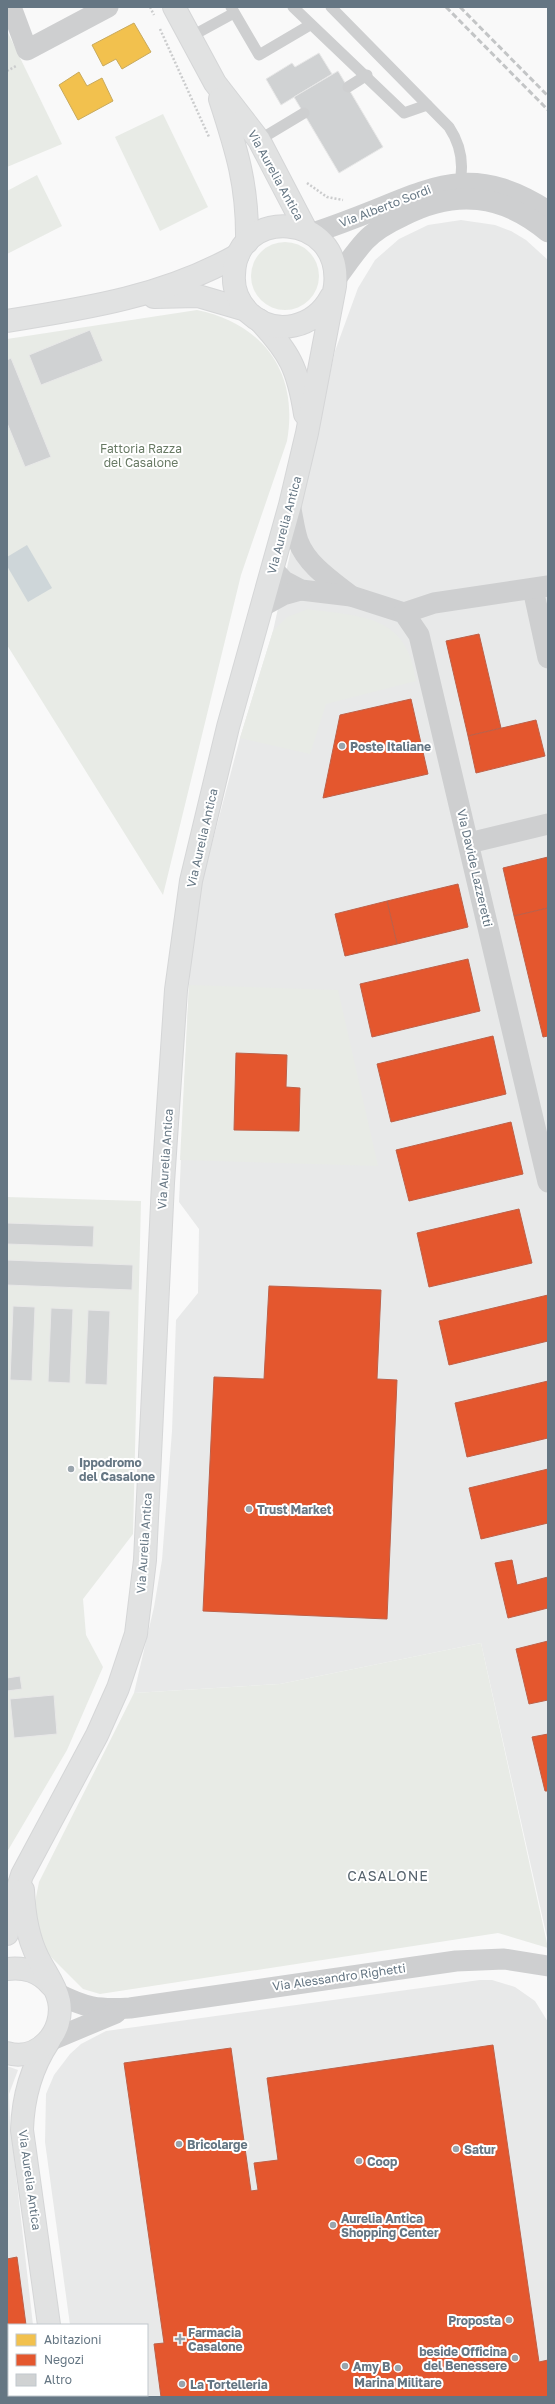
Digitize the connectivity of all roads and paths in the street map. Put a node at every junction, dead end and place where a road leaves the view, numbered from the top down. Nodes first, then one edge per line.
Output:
1 (10, 7) edge
2 (108, 7) edge
3 (150, 7) edge
4 (174, 7) edge
5 (293, 7) edge
6 (331, 7) edge
7 (232, 10) edge
8 (157, 21) dead end
9 (310, 24) junction
10 (160, 28) dead end
11 (190, 37) junction
12 (367, 75) junction
13 (215, 83) junction
14 (348, 87) dead end
15 (426, 105) junction
16 (304, 113) dead end
17 (210, 140) dead end
18 (259, 140) junction
19 (460, 182) junction
20 (307, 183) dead end
21 (348, 200) dead end
22 (548, 211) edge
23 (309, 232) junction
24 (548, 232) edge
25 (243, 248) junction
26 (333, 288) junction
27 (139, 297) junction
28 (253, 315) junction
29 (7, 321) edge
30 (307, 433) junction
31 (290, 505) junction
32 (272, 568) junction
33 (318, 569) junction
34 (540, 587) edge
35 (301, 590) junction
36 (350, 596) junction
37 (261, 607) junction
38 (404, 613) junction
39 (548, 658) edge
40 (548, 824) edge
41 (469, 843) junction
42 (548, 1182) edge
43 (22, 1875) junction
44 (7, 1934) edge
45 (548, 1966) edge
46 (7, 1969) edge
47 (55, 1991) junction
48 (130, 2008) junction
49 (49, 2041) junction
50 (7, 2053) edge
51 (50, 2324) edge

1 - 2 street
3 - 8 path
4 - 11 street, Via Aurelia Antica
5 - 9 lane
6 - 15 lane
7 - 9 lane
7 - 11 lane
9 - 12 lane
10 - 17 path
11 - 13 street, Via Aurelia Antica
12 - 14 lane
12 - 15 lane
13 - 18 street, Via Aurelia Antica
13 - 25 street, Via Aurelia Antica
15 - 19 lane
16 - 18 lane
18 - 23 street, Via Aurelia Antica
19 - 22 street, Via Alberto Sordi
19 - 23 street, Via Alberto Sordi
20 - 21 path
23 - 25 street, Via Aurelia Antica
23 - 26 street, Via Aurelia Antica
24 - 26 street, Via Alberto Sordi
25 - 27 street
25 - 28 street, Via Aurelia Antica
26 - 28 street
26 - 30 street, Via Aurelia Antica
27 - 28 street
27 - 29 street
28 - 30 street, Via Aurelia Antica
30 - 31 street, Via Aurelia Antica
31 - 32 street, Via Aurelia Antica
31 - 33 street
32 - 33 street
32 - 35 street
32 - 37 street, Via Aurelia Antica
33 - 36 street
34 - 38 street
34 - 39 street
35 - 36 street
35 - 37 street
36 - 38 street
37 - 43 street, Via Aurelia Antica
38 - 41 street, Via Davide Lazzeretti
40 - 41 street
41 - 42 street, Via Davide Lazzeretti
43 - 44 street, Via Aurelia Antica
43 - 47 street, Via Aurelia Antica
45 - 48 street, Via Alessandro Righetti
46 - 47 street
47 - 48 street
47 - 49 street, Via Aurelia Antica
48 - 49 street
49 - 50 street
49 - 51 street, Via Aurelia Antica

